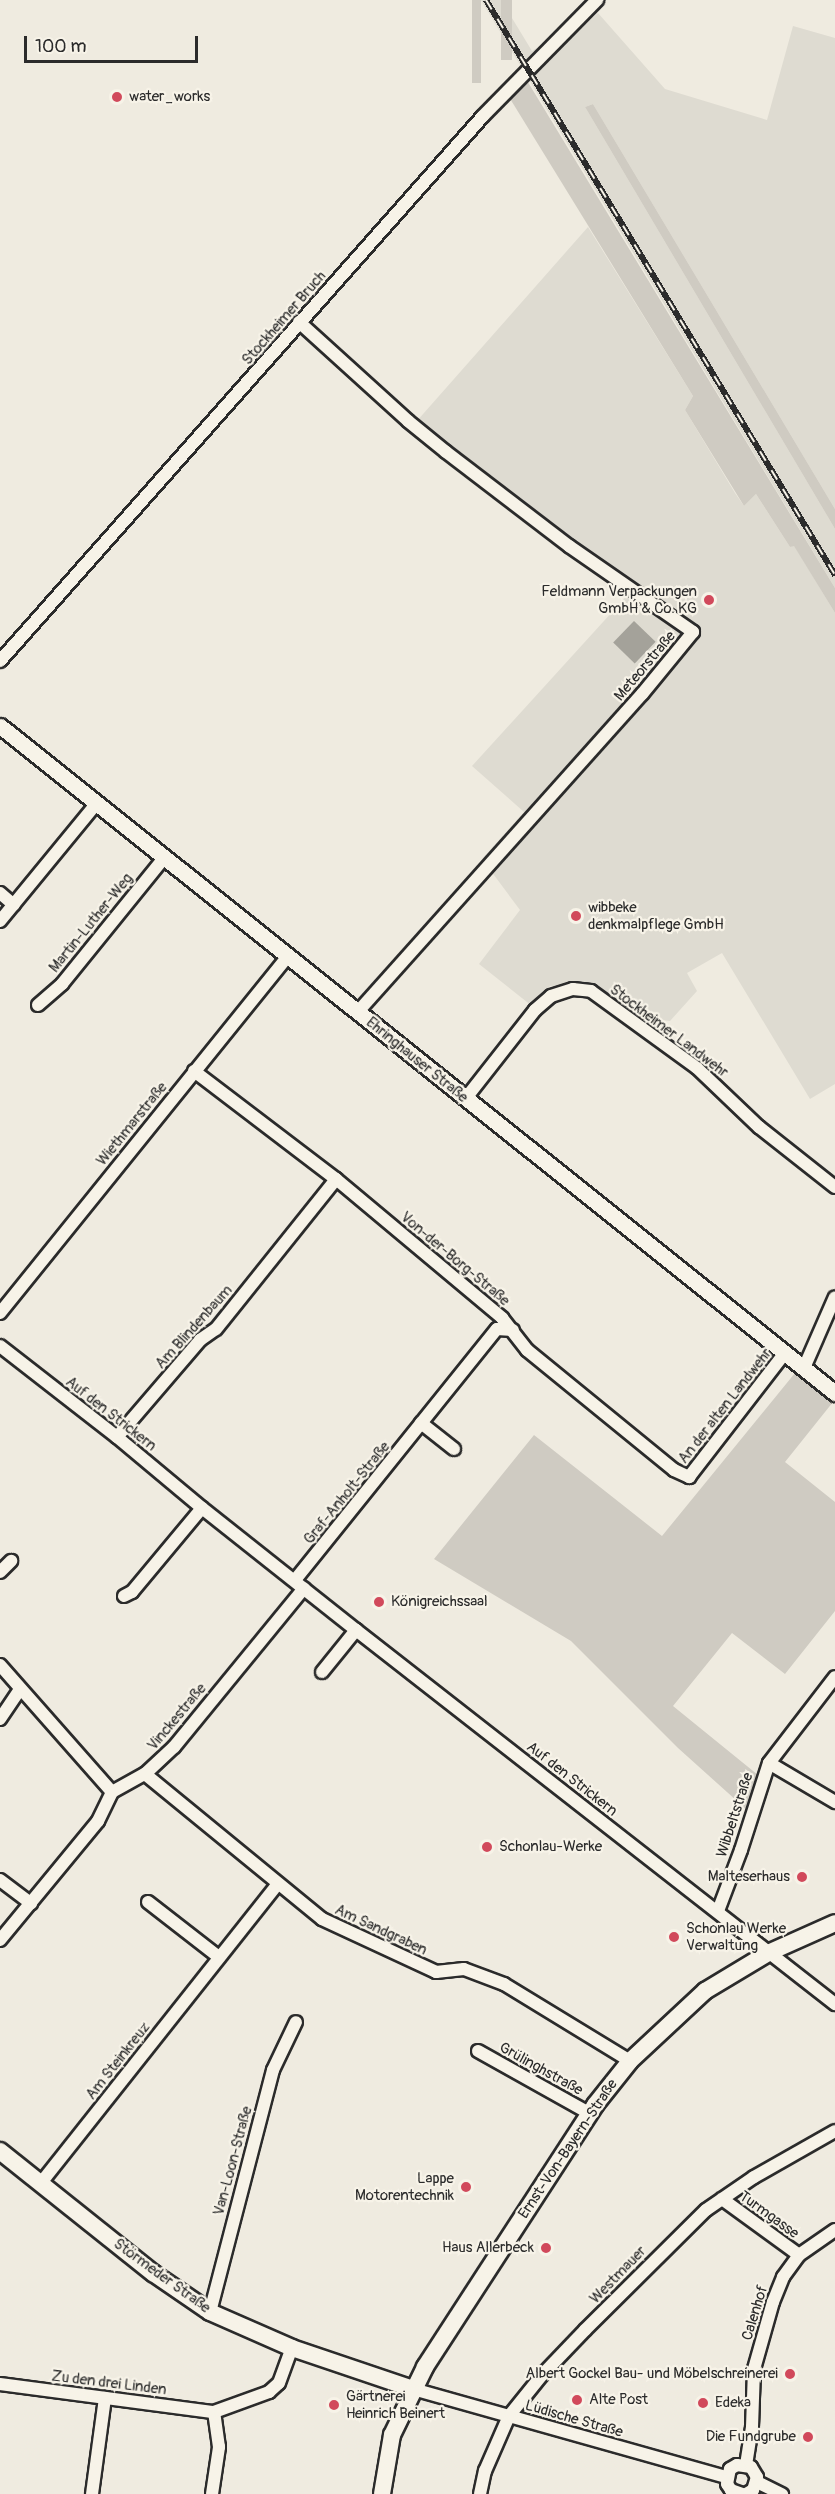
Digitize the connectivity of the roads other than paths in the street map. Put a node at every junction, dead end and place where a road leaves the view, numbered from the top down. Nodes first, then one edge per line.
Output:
1 (597, 0) edge
2 (299, 322) junction
3 (0, 661) edge
4 (0, 726) edge
5 (97, 803) junction
6 (165, 857) junction
7 (0, 894) edge
8 (14, 904) junction
9 (0, 921) edge
10 (289, 956) junction
11 (38, 1005) dead end
12 (358, 1012) junction
13 (194, 1071) junction
14 (466, 1098) junction
15 (336, 1179) junction
16 (834, 1185) edge
17 (835, 1297) edge
18 (0, 1313) edge
19 (513, 1330) junction
20 (0, 1346) edge
21 (785, 1353) junction
22 (804, 1368) junction
23 (835, 1393) edge
24 (421, 1424) junction
25 (117, 1437) junction
26 (454, 1449) dead end
27 (689, 1477) joint
28 (202, 1508) junction
29 (11, 1561) dead end
30 (0, 1572) edge
31 (300, 1584) junction
32 (124, 1596) dead end
33 (356, 1630) junction
34 (0, 1665) edge
35 (322, 1672) dead end
36 (835, 1677) edge
37 (21, 1689) junction
38 (0, 1719) edge
39 (768, 1763) junction
40 (145, 1774) junction
41 (112, 1792) junction
42 (835, 1802) edge
43 (0, 1880) edge
44 (278, 1884) junction
45 (148, 1902) dead end
46 (31, 1903) junction
47 (718, 1911) junction
48 (835, 1923) edge
49 (0, 1940) edge
50 (768, 1953) junction
51 (219, 1957) junction
52 (835, 2004) edge
53 (296, 2022) dead end
54 (478, 2051) dead end
55 (630, 2061) junction
56 (589, 2114) junction
57 (835, 2131) edge
58 (0, 2151) edge
59 (40, 2184) junction
60 (722, 2199) junction
61 (835, 2230) edge
62 (799, 2255) junction
63 (210, 2312) junction
64 (292, 2348) junction
65 (0, 2384) edge
66 (413, 2389) junction
67 (105, 2398) junction
68 (214, 2412) junction
69 (509, 2416) junction
70 (746, 2465) junction
71 (727, 2477) junction
72 (757, 2482) junction
73 (92, 2494) edge
74 (212, 2494) edge
75 (382, 2494) edge
76 (480, 2494) edge
77 (737, 2494) edge
78 (744, 2494) edge
79 (782, 2494) edge

1 - 2 street, Stockheimer Bruch
2 - 3 street, Stockheimer Bruch
2 - 12 street, Meteorstraße
4 - 5 street, Ehringhauser Straße
5 - 6 street, Ehringhauser Straße
5 - 8 street
6 - 10 street, Ehringhauser Straße
6 - 11 street, Martin-Luther-Weg
7 - 8 street
8 - 9 street
10 - 12 street, Ehringhauser Straße
10 - 13 street, Wiethmarstraße
12 - 14 street, Ehringhauser Straße
13 - 15 street, Von-der-Borg-Straße
13 - 18 street, Wiethmarstraße
14 - 16 street, Stockheimer Landwehr
14 - 21 street, Ehringhauser Straße
15 - 19 street, Von-der-Borg-Straße
15 - 25 street, Am Blindenbaum
17 - 22 street
19 - 24 street, Graf-Anholt-Straße
19 - 27 street, Von-der-Borg-Straße
20 - 25 street, Auf den Strickern
21 - 22 street, Ehringhauser Straße
21 - 27 street, An der alten Landwehr
22 - 23 street, Ehringhauser Straße
24 - 26 street
24 - 31 street, Graf-Anholt-Straße
25 - 28 street, Auf den Strickern
28 - 31 street, Auf den Strickern
28 - 32 street
29 - 30 street
31 - 33 street, Auf den Strickern
31 - 40 street, Vinckestraße
33 - 35 street
33 - 47 street, Auf den Strickern
34 - 37 street
36 - 39 street, Wibbeltstraße
37 - 38 street
37 - 41 street
39 - 42 street, Wibbeltstraße
39 - 47 street, Wibbeltstraße
40 - 41 street, Vinckestraße
40 - 44 street, Am Sandgraben
41 - 46 street
43 - 46 street
44 - 51 street, Am Steinkreuz
44 - 55 street, Am Sandgraben
45 - 51 street
46 - 49 street
47 - 50 street, Auf den Strickern
48 - 50 main road, Ernst-Von-Bayern-Straße
50 - 52 street, Auf den Strickern
50 - 55 main road, Ernst-Von-Bayern-Straße
51 - 59 street, Am Steinkreuz
53 - 63 street, Van-Loon-Straße
54 - 56 street, Grülinghstraße
55 - 56 main road, Ernst-Von-Bayern-Straße
56 - 66 main road, Ernst-Von-Bayern-Straße
57 - 60 street, Westmauer
58 - 59 main road, Störmeder Straße
59 - 63 main road, Störmeder Straße
60 - 62 street, Turmgasse
60 - 69 street, Westmauer
61 - 62 street, Calenhof
62 - 70 street, Calenhof
63 - 64 main road, Störmeder Straße
64 - 66 main road, Störmeder Straße
64 - 68 street, Zu den drei Linden
65 - 67 street, Zu den drei Linden
66 - 69 street, Lüdische Straße
66 - 75 main road, Ernst-Von-Bayern-Straße
67 - 68 street, Zu den drei Linden
67 - 73 street
68 - 74 street
69 - 71 street, Lüdische Straße
69 - 76 street, Westmauer
70 - 71 street
70 - 72 street
71 - 77 street
72 - 78 street
72 - 79 street
77 - 78 street

